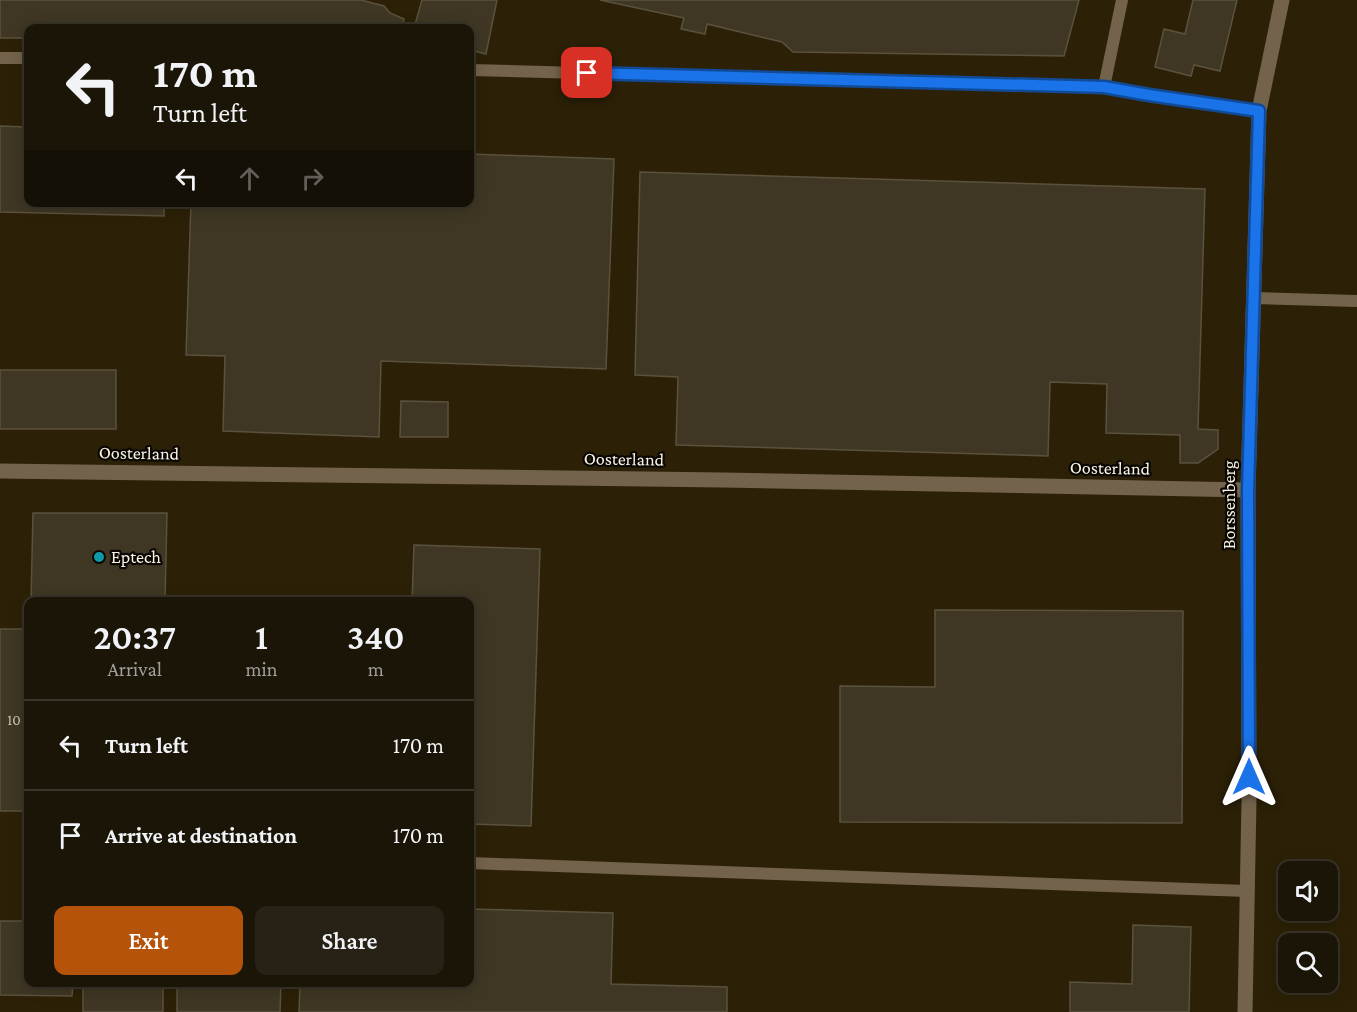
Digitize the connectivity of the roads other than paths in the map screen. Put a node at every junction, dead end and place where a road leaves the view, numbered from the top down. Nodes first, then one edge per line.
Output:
1 (1122, 0) edge
2 (1282, 0) edge
3 (0, 58) edge
4 (24, 58) edge
5 (474, 70) edge
6 (1104, 87) junction
7 (1259, 111) junction
8 (1254, 298) junction
9 (1357, 301) edge
10 (0, 471) edge
11 (1248, 490) junction
12 (474, 863) edge
13 (1247, 891) junction
14 (1245, 1012) edge

1 - 6 lane
2 - 7 street, Borssenberg
3 - 4 lane
5 - 6 lane
6 - 7 lane
7 - 8 street, Borssenberg
8 - 9 lane
8 - 11 street, Borssenberg
10 - 11 street, Oosterland
11 - 13 street, Borssenberg
12 - 13 lane
13 - 14 street, Borssenberg

